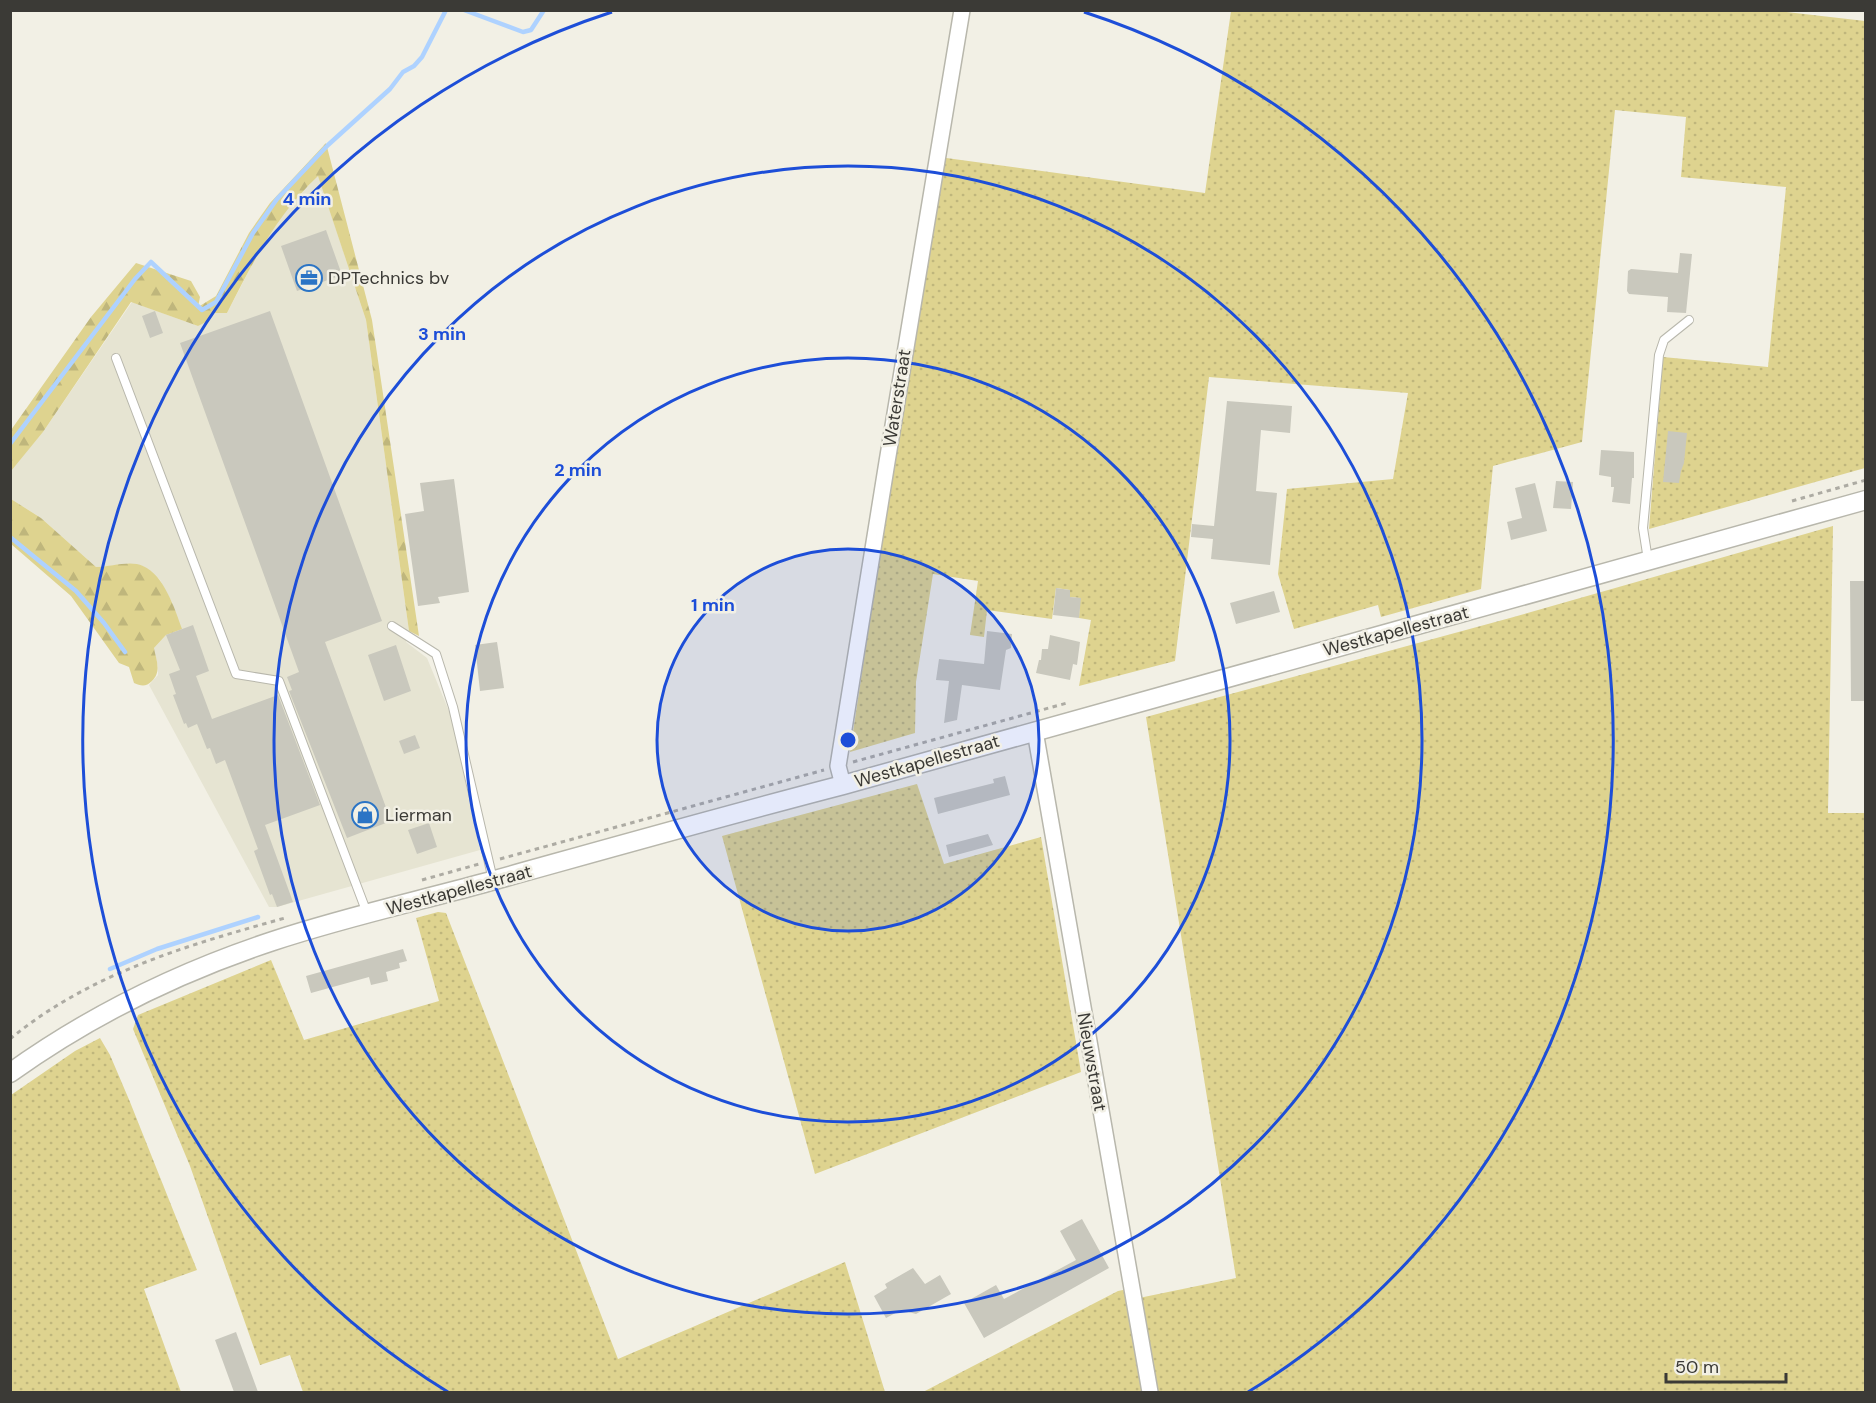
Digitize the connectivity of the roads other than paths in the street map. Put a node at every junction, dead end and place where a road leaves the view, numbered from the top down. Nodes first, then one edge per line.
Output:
1 (962, 10) edge
2 (1689, 320) dead end
3 (116, 358) dead end
4 (1866, 500) edge
5 (1648, 561) junction
6 (392, 626) dead end
7 (1032, 722) junction
8 (843, 785) junction
9 (493, 880) junction
10 (368, 915) junction
11 (10, 1073) edge
12 (1150, 1392) edge

1 - 8 street, Waterstraat
2 - 5 lane
3 - 10 lane
4 - 5 street, Westkapellestraat
5 - 7 street, Westkapellestraat
6 - 9 lane
7 - 8 street, Westkapellestraat
7 - 12 street, Nieuwstraat
8 - 9 street, Westkapellestraat
9 - 10 street, Westkapellestraat
10 - 11 street, Westkapellestraat

